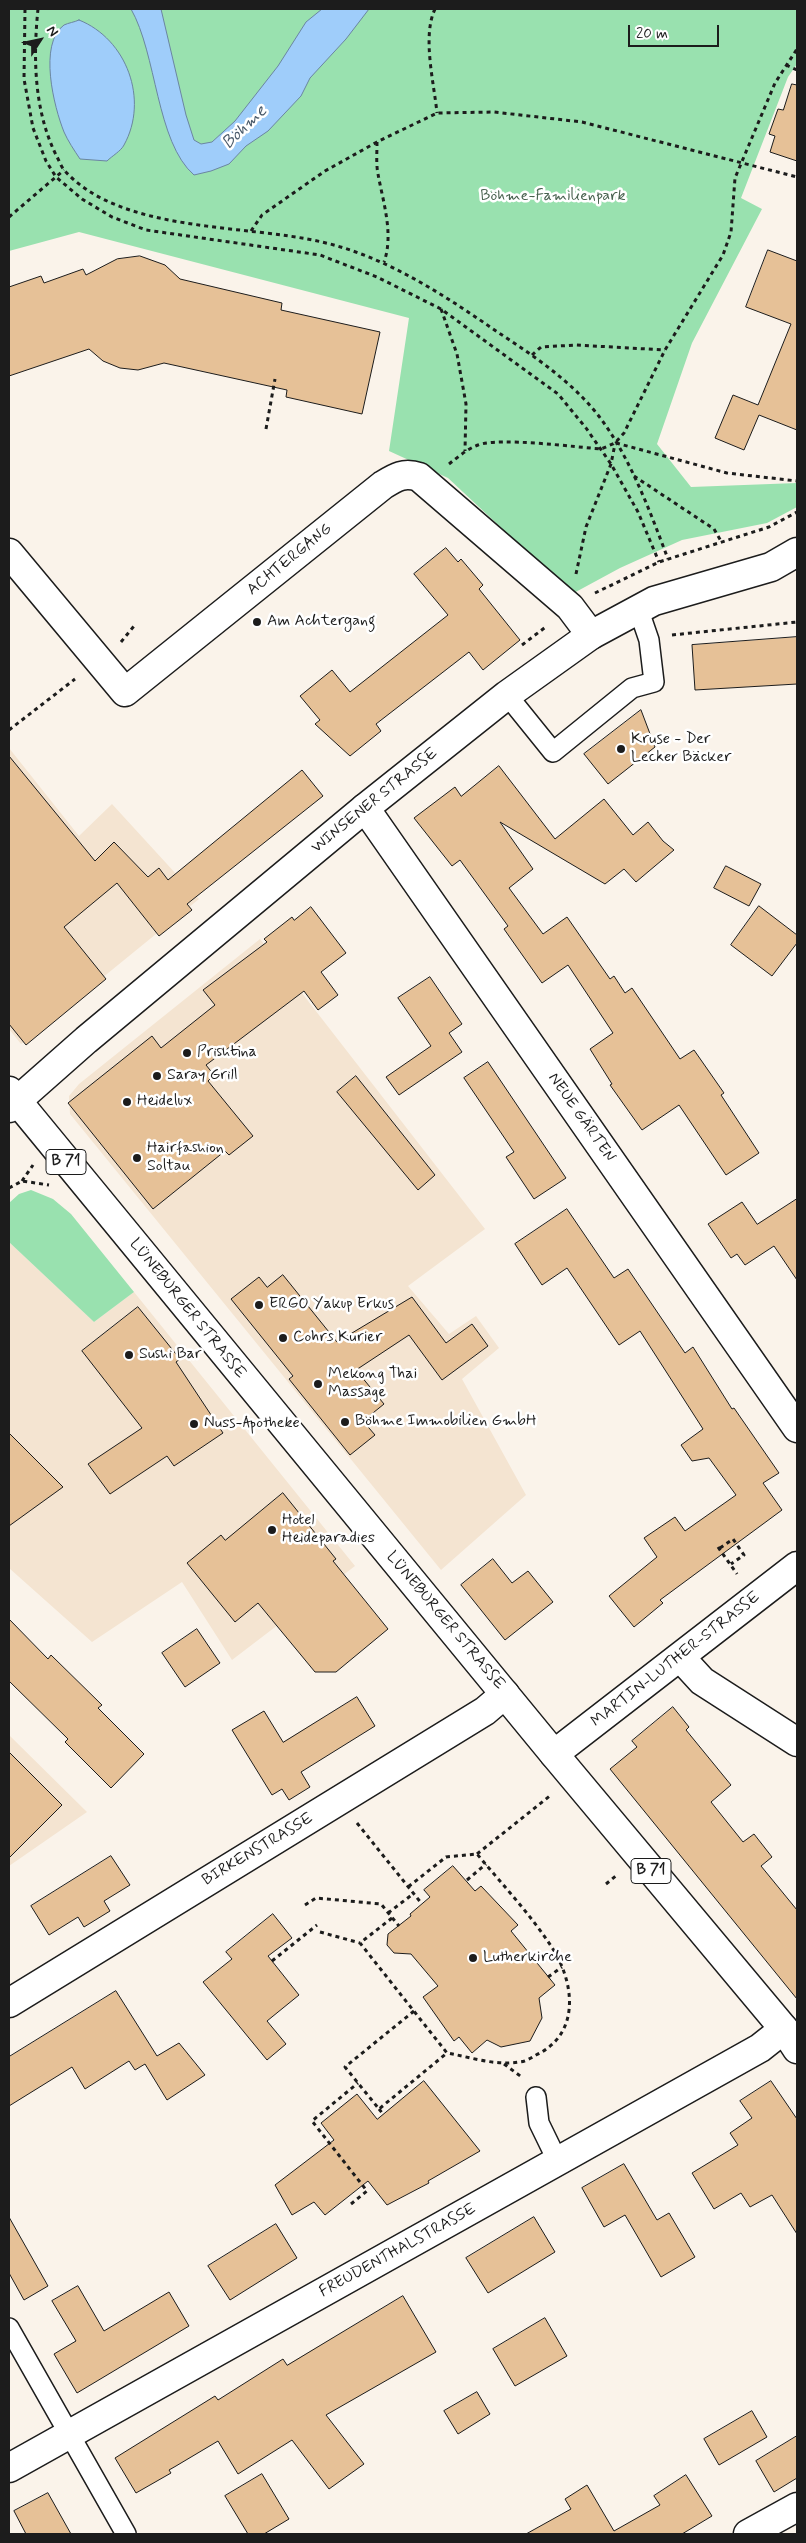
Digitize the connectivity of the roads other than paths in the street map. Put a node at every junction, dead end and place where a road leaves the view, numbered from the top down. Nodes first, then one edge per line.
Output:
1 (797, 552) edge
2 (9, 553) edge
3 (771, 567) junction
4 (797, 574) edge
5 (638, 608) junction
6 (591, 635) junction
7 (507, 695) junction
8 (365, 808) junction
9 (11, 1100) edge
10 (797, 1428) edge
11 (797, 1566) edge
12 (680, 1656) junction
13 (505, 1694) junction
14 (797, 1742) edge
15 (554, 1754) junction
16 (9, 2003) edge
17 (790, 2039) edge
18 (536, 2097) dead end
19 (558, 2162) junction
20 (9, 2328) edge
21 (69, 2433) junction
22 (9, 2468) edge
23 (797, 2507) edge
24 (126, 2534) edge
25 (748, 2534) edge

1 - 3 street, WINSENER STRASSE
2 - 6 street, ACHTERGANG
3 - 4 street
3 - 5 street, WINSENER STRASSE
5 - 6 street, WINSENER STRASSE
5 - 7 lane
6 - 7 street, WINSENER STRASSE
7 - 8 street, WINSENER STRASSE
8 - 9 street, WINSENER STRASSE
8 - 10 street, NEUE GÄRTEN
9 - 13 street, LÜNEBURGER STRASSE / B 71
11 - 12 street, MARTIN-LUTHER-STRASSE
12 - 14 street
12 - 15 street, MARTIN-LUTHER-STRASSE
13 - 15 street, LÜNEBURGER STRASSE / B 71
13 - 16 street, BIRKENSTRASSE
15 - 17 street, LÜNEBURGER STRASSE / B 71
17 - 19 street, FREUDENTHALSTRASSE
18 - 19 lane
19 - 21 street, FREUDENTHALSTRASSE
20 - 21 lane
21 - 22 street, FREUDENTHALSTRASSE
21 - 24 lane
23 - 25 street

